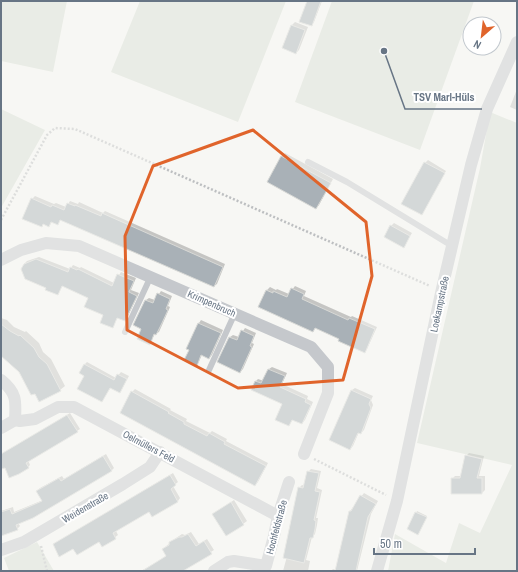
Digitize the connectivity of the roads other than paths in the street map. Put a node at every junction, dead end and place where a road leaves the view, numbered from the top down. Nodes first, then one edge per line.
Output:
1 (517, 42) edge
2 (308, 162) dead end
3 (452, 246) junction
4 (1, 260) edge
5 (151, 276) junction
6 (235, 313) junction
7 (125, 332) dead end
8 (209, 370) dead end
9 (1, 380) edge
10 (15, 420) junction
11 (1, 428) edge
12 (160, 452) junction
13 (304, 454) road end
14 (289, 482) dead end
15 (278, 516) junction
16 (1, 550) edge
17 (266, 568) edge
18 (214, 571) edge
19 (377, 571) edge

1 - 3 street, Loekampstraße
2 - 3 lane
3 - 19 street, Loekampstraße
4 - 5 street, Krimpenbruch
5 - 6 street, Krimpenbruch
5 - 7 lane
6 - 8 lane
6 - 13 street, Krimpenbruch
9 - 10 street
10 - 11 street
10 - 12 street, Oelmüllers Feld
12 - 15 street, Oelmüllers Feld
12 - 16 street, Weidenstraße
14 - 15 street, Hochfeldstraße
15 - 17 street, Hochfeldstraße
17 - 18 street, Hochfeldstraße

